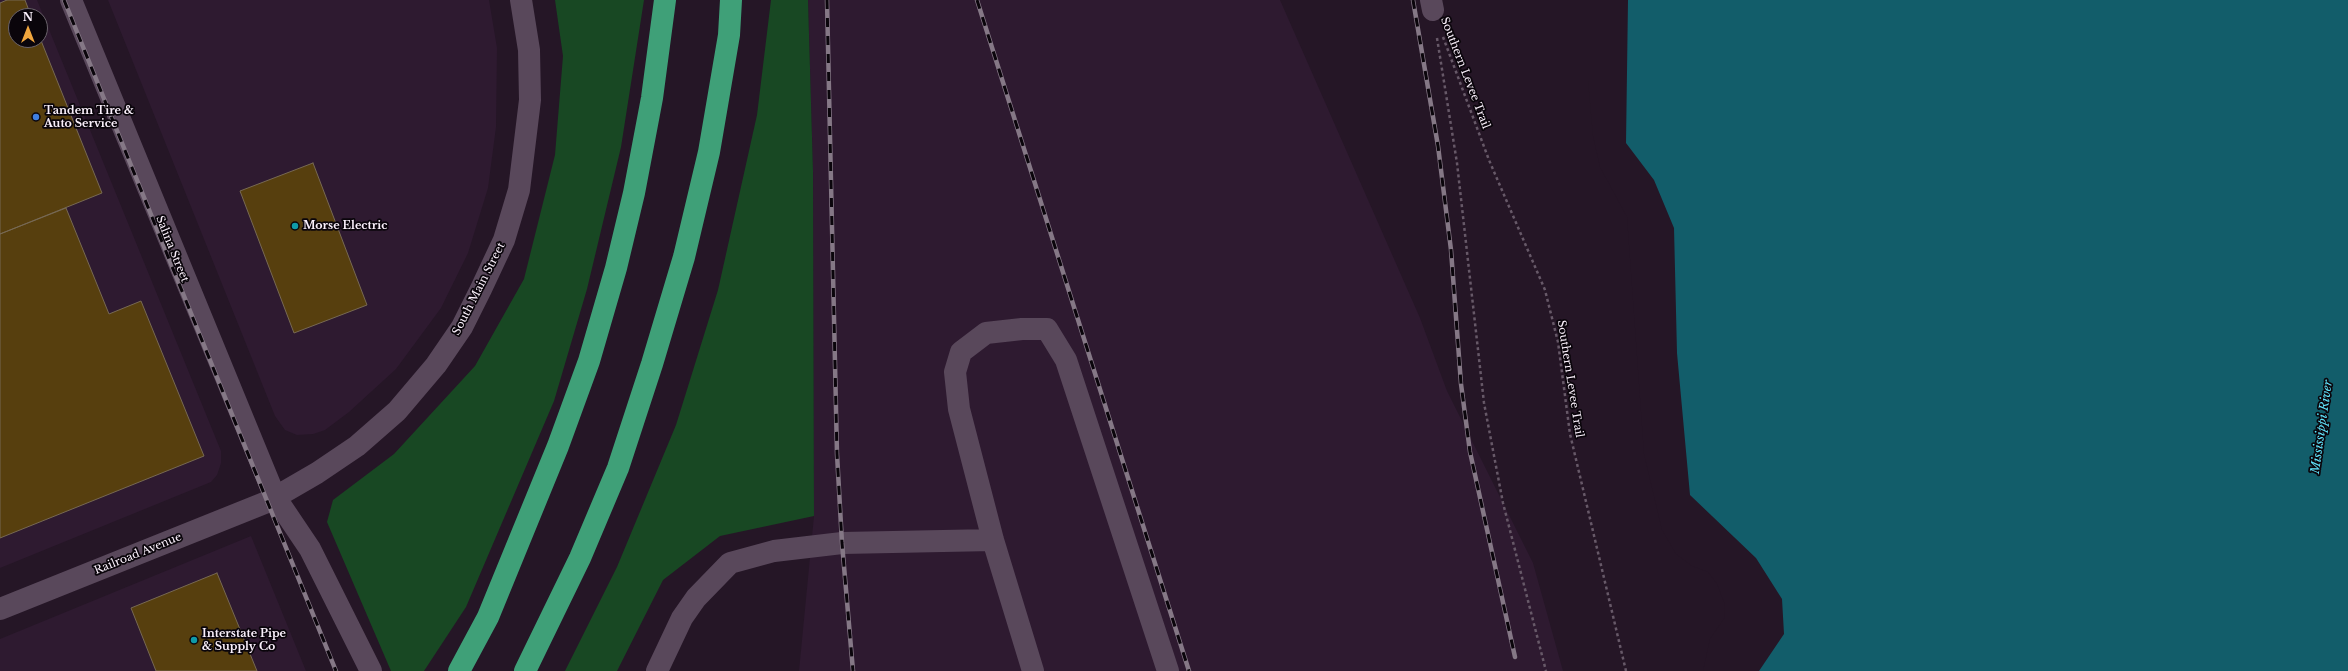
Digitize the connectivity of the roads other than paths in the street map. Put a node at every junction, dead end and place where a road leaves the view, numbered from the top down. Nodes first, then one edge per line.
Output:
1 (71, 0) edge
2 (521, 0) edge
3 (665, 0) edge
4 (731, 0) edge
5 (275, 497) junction
6 (993, 540) junction
7 (0, 609) edge
8 (372, 671) edge
9 (459, 671) edge
10 (524, 671) edge
11 (657, 671) edge
12 (1033, 671) edge
13 (1168, 671) edge

1 - 5 street, Salina Street
2 - 5 street, South Main Street
3 - 9 highway
4 - 10 highway
5 - 7 street, Railroad Avenue
5 - 8 street, Salina Street
6 - 11 street
6 - 12 street
6 - 13 street

